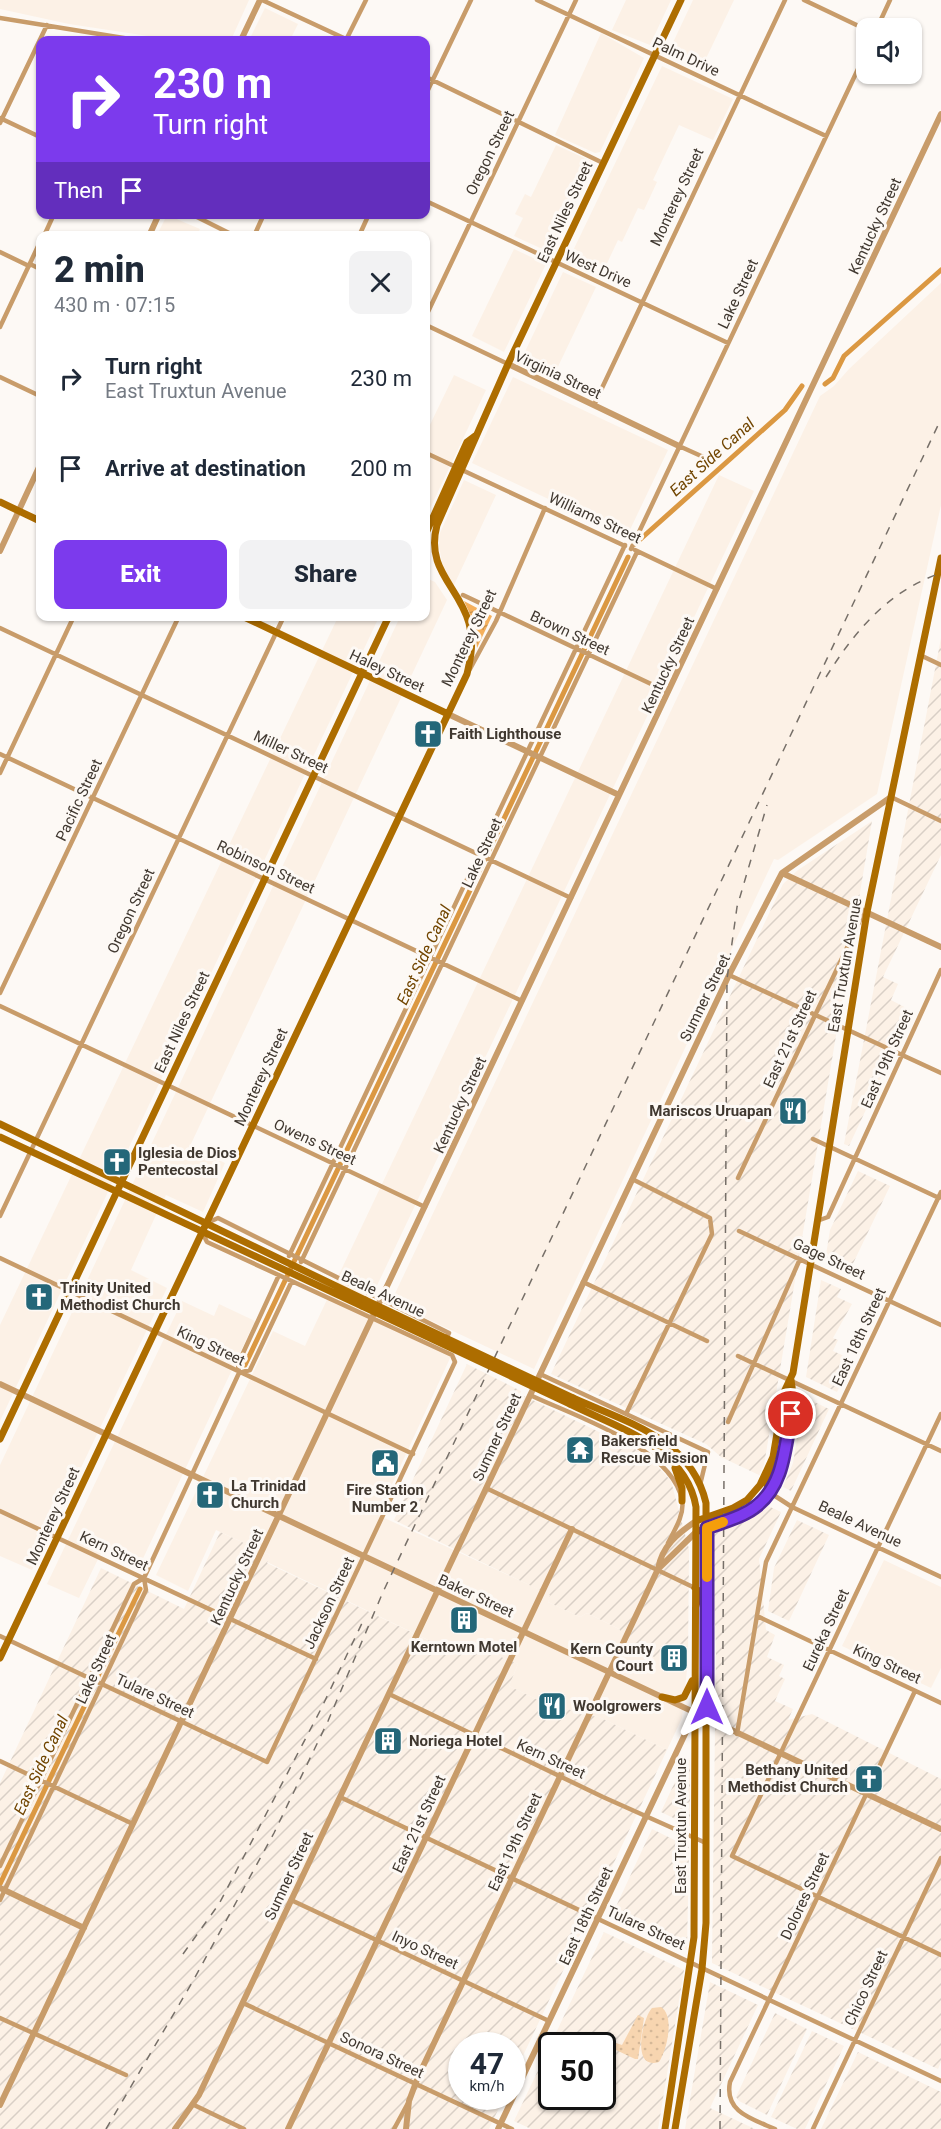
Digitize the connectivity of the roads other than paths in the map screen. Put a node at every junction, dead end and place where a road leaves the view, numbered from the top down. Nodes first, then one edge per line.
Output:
1 (261, 0) edge
2 (366, 0) edge
3 (471, 0) edge
4 (537, 0) edge
5 (576, 0) edge
6 (681, 0) edge
7 (785, 0) edge
8 (804, 0) edge
9 (890, 0) edge
10 (568, 15) junction
11 (0, 18) edge
12 (882, 18) edge
13 (46, 25) junction
14 (856, 25) edge
15 (41, 36) edge
16 (113, 36) edge
17 (243, 36) edge
18 (338, 36) edge
19 (349, 36) edge
20 (36, 46) edge
21 (654, 55) junction
22 (856, 73) edge
23 (430, 80) edge
24 (433, 81) junction
25 (430, 87) edge
26 (740, 96) junction
27 (941, 114) edge
28 (1, 120) edge
29 (518, 121) junction
30 (36, 135) edge
31 (826, 136) junction
32 (603, 162) junction
33 (430, 203) edge
34 (201, 219) edge
35 (469, 223) junction
36 (226, 231) edge
37 (36, 251) edge
38 (0, 252) edge
39 (556, 263) junction
40 (30, 265) junction
41 (36, 267) edge
42 (643, 302) junction
43 (430, 307) edge
44 (0, 327) edge
45 (430, 328) edge
46 (728, 343) junction
47 (508, 364) junction
48 (0, 377) edge
49 (36, 394) edge
50 (594, 405) junction
51 (679, 446) junction
52 (430, 455) edge
53 (710, 460) dead end
54 (459, 469) junction
55 (36, 474) edge
56 (0, 502) edge
57 (545, 508) junction
58 (19, 511) junction
59 (36, 520) edge
60 (430, 525) edge
61 (625, 545) junction
62 (631, 549) junction
63 (0, 551) edge
64 (638, 552) junction
65 (941, 558) edge
66 (717, 589) junction
67 (463, 595) dead end
68 (498, 612) junction
69 (72, 621) edge
70 (177, 621) edge
71 (252, 621) edge
72 (282, 621) edge
73 (387, 621) edge
74 (0, 628) edge
75 (276, 633) junction
76 (577, 649) junction
77 (588, 654) junction
78 (56, 655) junction
79 (920, 655) junction
80 (941, 665) edge
81 (362, 673) junction
82 (467, 674) junction
83 (668, 692) junction
84 (142, 695) junction
85 (448, 714) junction
86 (227, 736) junction
87 (527, 752) junction
88 (0, 754) edge
89 (7, 758) junction
90 (540, 758) junction
91 (0, 773) edge
92 (313, 776) junction
93 (619, 795) junction
94 (891, 797) junction
95 (93, 798) junction
96 (399, 817) junction
97 (941, 821) edge
98 (179, 839) junction
99 (478, 855) junction
100 (491, 861) junction
101 (782, 873) junction
102 (264, 879) junction
103 (571, 898) junction
104 (867, 912) junction
105 (350, 920) junction
106 (941, 947) edge
107 (430, 957) junction
108 (443, 963) junction
109 (941, 970) edge
110 (729, 975) junction
111 (0, 993) edge
112 (522, 1001) junction
113 (0, 1006) edge
114 (815, 1014) junction
115 (848, 1029) junction
116 (81, 1045) junction
117 (901, 1054) junction
118 (941, 1073) edge
119 (167, 1085) junction
120 (0, 1124) edge
121 (253, 1126) junction
122 (0, 1137) edge
123 (813, 1139) dead end
124 (35, 1141) junction
125 (829, 1146) junction
126 (30, 1151) junction
127 (856, 1159) junction
128 (332, 1163) junction
129 (345, 1169) junction
130 (738, 1178) dead end
131 (632, 1179) junction
132 (121, 1181) junction
133 (116, 1192) junction
134 (941, 1192) edge
135 (940, 1199) edge
136 (217, 1202) junction
137 (425, 1207) junction
138 (0, 1216) edge
139 (218, 1218) junction
140 (817, 1221) junction
141 (207, 1223) junction
142 (739, 1230) dead end
143 (202, 1232) junction
144 (207, 1242) junction
145 (193, 1252) junction
146 (289, 1256) junction
147 (0, 1258) edge
148 (800, 1259) junction
149 (302, 1262) junction
150 (810, 1263) junction
151 (279, 1275) junction
152 (292, 1281) junction
153 (583, 1282) junction
154 (70, 1291) junction
155 (381, 1299) junction
156 (890, 1301) junction
157 (364, 1303) junction
158 (372, 1318) junction
159 (669, 1323) junction
160 (941, 1325) edge
161 (155, 1332) junction
162 (707, 1341) dead end
163 (441, 1350) junction
164 (738, 1356) dead end
165 (753, 1362) junction
166 (239, 1373) junction
167 (540, 1374) junction
168 (791, 1380) junction
169 (0, 1384) edge
170 (21, 1394) junction
171 (530, 1395) junction
172 (571, 1401) junction
173 (841, 1404) junction
174 (327, 1414) junction
175 (626, 1414) junction
176 (941, 1414) edge
177 (728, 1422) dead end
178 (106, 1436) junction
179 (0, 1439) edge
180 (927, 1444) junction
181 (941, 1451) edge
182 (413, 1454) junction
183 (773, 1457) junction
184 (670, 1458) junction
185 (191, 1476) junction
186 (700, 1485) junction
187 (486, 1488) junction
188 (769, 1492) junction
189 (682, 1501) junction
190 (792, 1507) junction
191 (0, 1512) edge
192 (279, 1516) junction
193 (707, 1518) junction
194 (696, 1521) junction
195 (707, 1528) junction
196 (572, 1529) junction
197 (696, 1532) junction
198 (57, 1537) junction
199 (668, 1544) junction
200 (878, 1547) junction
201 (364, 1556) junction
202 (658, 1569) junction
203 (941, 1577) edge
204 (144, 1578) junction
205 (695, 1588) junction
206 (437, 1591) junction
207 (757, 1616) junction
208 (230, 1619) junction
209 (707, 1620) junction
210 (523, 1632) junction
211 (0, 1636) edge
212 (9, 1640) junction
213 (829, 1650) junction
214 (0, 1658) edge
215 (316, 1659) junction
216 (694, 1664) junction
217 (609, 1672) junction
218 (89, 1678) junction
219 (102, 1684) junction
220 (915, 1691) junction
221 (388, 1694) junction
222 (662, 1697) junction
223 (941, 1703) edge
224 (695, 1713) junction
225 (707, 1720) junction
226 (181, 1722) junction
227 (737, 1734) junction
228 (474, 1736) junction
229 (781, 1753) junction
230 (0, 1761) edge
231 (267, 1762) joint
232 (560, 1776) junction
233 (41, 1780) junction
234 (54, 1787) junction
235 (867, 1794) junction
236 (340, 1797) junction
237 (646, 1817) junction
238 (133, 1824) junction
239 (941, 1829) edge
240 (694, 1837) junction
241 (426, 1838) junction
242 (706, 1843) junction
243 (941, 1858) edge
244 (0, 1866) edge
245 (512, 1878) junction
246 (2, 1889) edge
247 (818, 1897) junction
248 (0, 1900) edge
249 (291, 1900) junction
250 (598, 1919) junction
251 (84, 1928) junction
252 (904, 1937) junction
253 (377, 1940) junction
254 (941, 1955) edge
255 (692, 1964) junction
256 (702, 1969) junction
257 (463, 1981) junction
258 (769, 2000) junction
259 (243, 2002) junction
260 (0, 2018) edge
261 (549, 2021) junction
262 (34, 2033) junction
263 (855, 2040) junction
264 (329, 2043) junction
265 (126, 2075) dead end
266 (673, 2081) junction
267 (941, 2081) edge
268 (683, 2083) junction
269 (415, 2084) junction
270 (409, 2101) junction
271 (0, 2105) edge
272 (194, 2105) junction
273 (499, 2126) edge
274 (175, 2129) edge
275 (244, 2129) edge
276 (288, 2129) edge
277 (394, 2129) edge
278 (406, 2129) edge
279 (512, 2129) edge
280 (665, 2129) edge
281 (675, 2129) edge
282 (775, 2129) edge
283 (813, 2129) edge

1 - 17 street
1 - 18 street
2 - 19 street
3 - 24 street
4 - 10 street, Palm Drive
5 - 10 street, Oregon Street
6 - 21 main road, East Niles Street
7 - 26 street, Monterey Street
8 - 14 street
9 - 12 street
10 - 21 street, Palm Drive
10 - 29 street, Oregon Street
11 - 13 street
13 - 15 street
13 - 16 street
20 - 28 street
21 - 26 street, Palm Drive
21 - 32 main road, East Niles Street
22 - 31 street, Lake Street
23 - 24 street
24 - 25 street
24 - 29 street
26 - 31 street, Palm Drive
26 - 42 street, Monterey Street
27 - 66 street, Kentucky Street
28 - 30 street
29 - 32 street
29 - 35 street, Oregon Street
31 - 46 street, Lake Street
32 - 39 main road, East Niles Street
33 - 35 street, West Drive
34 - 36 street
35 - 39 street, West Drive
35 - 43 street, Oregon Street
37 - 40 street
38 - 40 street
39 - 42 street, West Drive
39 - 47 main road, East Niles Street
40 - 41 street
40 - 44 street
42 - 46 street, West Drive
42 - 50 street, Monterey Street
45 - 47 street, Virginia Street
46 - 51 street, Lake Street
47 - 50 street, Virginia Street
47 - 54 main road, East Niles Street
48 - 49 street
50 - 51 street, Virginia Street
51 - 53 street
51 - 62 street, Lake Street
52 - 54 street, Williams Street
54 - 57 street, Williams Street
54 - 60 main road, East Niles Street
54 - 82 main road, East Niles Street
55 - 58 street
56 - 58 main road
57 - 61 street, Williams Street
57 - 68 street, Monterey Street
58 - 59 main road
58 - 63 street
61 - 62 street, Williams Street
61 - 76 street, Lake Street
62 - 64 street, Williams Street
64 - 66 street, Williams Street
64 - 77 street, Lake Street
65 - 79 main road, East Truxtun Avenue
66 - 83 street, Kentucky Street
67 - 68 street, Brown Street
68 - 76 street, Brown Street
68 - 82 street, Monterey Street
69 - 78 street
70 - 84 street, Pacific Street
71 - 75 main road, Haley Street
72 - 75 street, Oregon Street
73 - 81 main road, East Niles Street
74 - 78 street, Miller Street
75 - 81 main road, Haley Street
75 - 86 street, Oregon Street
76 - 77 street, Brown Street
76 - 87 street, Lake Street
77 - 83 street, Brown Street
77 - 90 street, Lake Street
78 - 84 street, Miller Street
78 - 89 street
79 - 80 street
79 - 94 main road, East Truxtun Avenue
81 - 85 main road, Haley Street
81 - 92 main road, East Niles Street
82 - 85 main road, Monterey Street
83 - 93 street, Kentucky Street
84 - 86 street, Miller Street
84 - 95 street, Pacific Street
85 - 87 street, Haley Street
85 - 96 main road, Monterey Street
86 - 92 street, Miller Street
86 - 98 street, Oregon Street
87 - 90 street, Haley Street
87 - 99 street, Lake Street
88 - 89 street, Robinson Street
89 - 91 street
89 - 95 street, Robinson Street
90 - 93 street, Haley Street
90 - 100 street, Lake Street
92 - 96 street, Miller Street
92 - 102 main road, East Niles Street
93 - 103 street, Kentucky Street
94 - 97 street
94 - 101 street, Sumner Street
94 - 104 main road, East Truxtun Avenue
95 - 98 street, Robinson Street
95 - 111 street, Pacific Street
96 - 99 street, Miller Street
96 - 105 main road, Monterey Street
98 - 102 street, Robinson Street
98 - 116 street, Oregon Street
99 - 100 street, Miller Street
99 - 107 street, Lake Street
100 - 103 street, Miller Street
100 - 108 street, Lake Street
101 - 104 street
101 - 110 street, Sumner Street
102 - 105 street, Robinson Street
102 - 119 main road, East Niles Street
103 - 112 street, Kentucky Street
104 - 106 street
104 - 114 street, East 21st Street
104 - 115 main road, East Truxtun Avenue
105 - 107 street, Robinson Street
105 - 121 main road, Monterey Street
107 - 108 street, Robinson Street
107 - 128 street, Lake Street
108 - 112 street, Robinson Street
108 - 129 street, Lake Street
109 - 117 street, East 19th Street
110 - 114 street
110 - 131 street, Sumner Street
112 - 137 street, Kentucky Street
113 - 116 street, Owens Street
114 - 115 street
114 - 130 street, East 21st Street
115 - 117 street
115 - 125 main road, East Truxtun Avenue
116 - 119 street, Owens Street
116 - 124 street, Oregon Street
117 - 118 street
117 - 127 street, East 19th Street
119 - 121 street, Owens Street
119 - 132 main road, East Niles Street
120 - 124 main road, Beale Avenue
121 - 128 street, Owens Street
121 - 136 main road, Monterey Street
122 - 126 main road, Beale Avenue
123 - 125 street
124 - 126 street, Oregon Street
124 - 132 main road, Beale Avenue
125 - 127 street
125 - 140 main road, East Truxtun Avenue
126 - 133 main road, Beale Avenue
126 - 138 street, Oregon Street
127 - 135 street
127 - 140 street, East 19th Street
128 - 129 street, Owens Street
128 - 146 street, Lake Street
129 - 137 street, Owens Street
129 - 149 street, Lake Street
131 - 153 street, Sumner Street
131 - 159 street
132 - 133 main road, East Niles Street
132 - 141 main road, Beale Avenue
133 - 143 main road, Beale Avenue
133 - 154 main road, East Niles Street
134 - 135 street, East 18th Street
135 - 156 street, East 18th Street
136 - 139 main road
136 - 141 main road, Monterey Street
137 - 155 street, Kentucky Street
139 - 141 street
139 - 146 street
140 - 150 main road, East Truxtun Avenue
141 - 143 main road, Monterey Street
141 - 157 main road, Beale Avenue
142 - 148 street, Gage Street
143 - 144 street
143 - 145 main road, Monterey Street
143 - 157 main road, Beale Avenue
144 - 145 main road
144 - 151 street
145 - 161 main road, Monterey Street
146 - 149 street
147 - 154 street, King Street
148 - 150 street, Gage Street
148 - 165 street
149 - 155 street
150 - 156 street, Gage Street
150 - 168 main road, East Truxtun Avenue
151 - 152 street
151 - 166 street, Lake Street
152 - 158 street
152 - 166 street, Lake Street
153 - 159 street
153 - 167 street, Sumner Street
154 - 161 street, King Street
154 - 170 main road, East Niles Street
155 - 158 street, Kentucky Street
155 - 163 street
156 - 160 street, Gage Street
156 - 173 street, East 18th Street
157 - 172 main road, Beale Avenue, bridge
158 - 163 street
158 - 174 street, Kentucky Street
159 - 162 street
159 - 175 street
161 - 166 street, King Street
161 - 178 main road, Monterey Street
163 - 182 street, Jackson Street
164 - 165 street
165 - 168 street
165 - 177 street
166 - 174 street, King Street
166 - 185 street, Lake Street
167 - 171 street, Sumner Street
167 - 175 street
168 - 173 street
168 - 183 main road, East Truxtun Avenue
168 - 188 main road, East Truxtun Avenue
169 - 170 street, Baker Street
170 - 178 street, Baker Street
170 - 179 main road, East Niles Street
171 - 187 street, Sumner Street
171 - 189 street
172 - 184 main road, Beale Avenue
172 - 186 main road, Beale Avenue
173 - 180 street
173 - 190 street, East 18th Street
174 - 182 street, King Street
174 - 192 street, Kentucky Street
175 - 186 street
176 - 180 street, Eureka Street
178 - 185 street, Baker Street
178 - 198 main road, Monterey Street
180 - 181 street
180 - 200 street, Eureka Street
182 - 201 street, Jackson Street
183 - 188 main road
183 - 193 main road, East Truxtun Avenue
184 - 189 main road
184 - 194 main road, Beale Avenue
185 - 192 street, Baker Street
185 - 204 street, Lake Street
186 - 193 main road, Beale Avenue
187 - 196 street
187 - 206 street, Sumner Street
188 - 190 street, Beale Avenue
188 - 195 main road, East Truxtun Avenue
189 - 199 street
190 - 200 street, Beale Avenue
190 - 207 street, East 18th Street
191 - 198 street, Kern Street
192 - 201 street, Baker Street
192 - 208 street, Kentucky Street
193 - 194 main road, East Truxtun Avenue
193 - 195 main road, Beale Avenue
194 - 197 main road, Beale Avenue
194 - 199 street, East 19th Street
195 - 197 main road, East Truxtun Avenue
195 - 209 main road, East Truxtun Avenue
196 - 202 street
196 - 210 street, East 21st Street
197 - 202 street, East 19th Street
197 - 205 main road, East Truxtun Avenue
198 - 204 street, Kern Street
198 - 212 main road, Monterey Street
199 - 202 street, East 19th Street
200 - 203 street, Beale Avenue
200 - 213 street, Eureka Street
201 - 206 street, Baker Street
201 - 215 street, Jackson Street
202 - 205 street
202 - 217 street, East 19th Street
204 - 208 street, Kern Street
204 - 218 street, Lake Street
204 - 219 street, Lake Street
205 - 209 main road
205 - 216 main road, East Truxtun Avenue
206 - 210 street, Baker Street
206 - 221 street, Sumner Street
207 - 213 street, King Street
207 - 227 street, East 18th Street
208 - 215 street, Kern Street
208 - 226 street, Kentucky Street
209 - 225 main road, East Truxtun Avenue
210 - 217 street, Baker Street
210 - 228 street, East 21st Street
211 - 212 street, Tulare Street
212 - 214 main road, Monterey Street
212 - 218 street, Tulare Street
213 - 220 street, King Street
213 - 229 street, Eureka Street
215 - 231 street, Jackson Street
216 - 222 main road
216 - 224 main road, East Truxtun Avenue
217 - 222 street, Baker Street
217 - 232 street, East 19th Street
218 - 219 street, Tulare Street
218 - 233 street, Lake Street
219 - 226 street, Tulare Street
219 - 234 street, Lake Street
220 - 223 street, King Street
220 - 235 street, Dolores Street
221 - 228 street, Kern Street
221 - 236 street, Sumner Street
222 - 224 street, Baker Street
224 - 225 street, Baker Street
224 - 237 street, East 18th Street
224 - 240 main road, East Truxtun Avenue
225 - 227 street, Baker Street
225 - 242 main road, East Truxtun Avenue
226 - 231 street, Tulare Street
226 - 238 street, Kentucky Street
227 - 229 street, Baker Street
228 - 232 street, Kern Street
228 - 241 street, East 21st Street
229 - 235 street, Baker Street
229 - 247 street, Eureka Street
230 - 233 street
232 - 237 street, Kern Street
232 - 245 street, East 19th Street
233 - 234 street
233 - 244 street, Lake Street
234 - 238 street
234 - 246 street, Lake Street
235 - 239 street, Baker Street
235 - 247 street, Dolores Street
236 - 241 street, Tulare Street
236 - 249 street, Sumner Street
237 - 240 street, Kern Street
237 - 250 street, East 18th Street
238 - 251 street, Kentucky Street
240 - 242 street, Kern Street
240 - 255 main road, East Truxtun Avenue
241 - 245 street, Tulare Street
241 - 253 street, East 21st Street
242 - 256 main road, East Truxtun Avenue
243 - 252 street, Chico Street
245 - 250 street, Tulare Street
245 - 257 street, East 19th Street
246 - 248 street, Lake Street
246 - 251 street
247 - 252 street
247 - 258 street, Dolores Street
249 - 253 street, Inyo Street
249 - 259 street, Sumner Street
250 - 255 street, Tulare Street
250 - 261 street, East 18th Street
251 - 262 street, Kentucky Street
252 - 254 street
252 - 263 street, Chico Street
253 - 257 street, Inyo Street
253 - 264 street, East 21st Street
255 - 256 street, Tulare Street
255 - 266 main road, East Truxtun Avenue
256 - 258 street, Tulare Street
256 - 268 main road, East Truxtun Avenue
257 - 261 street, Inyo Street
257 - 269 street, East 19th Street
258 - 263 street, Tulare Street
258 - 282 street, Dolores Street
259 - 264 street, Sonora Street
259 - 272 street, Sumner Street
260 - 262 street
261 - 273 street, East 18th Street
262 - 265 street
262 - 271 street, Kentucky Street
263 - 267 street, Tulare Street
263 - 283 street, Chico Street
264 - 269 street, Sonora Street
264 - 276 street, East 21st Street
266 - 268 main road
266 - 280 main road, East Truxtun Avenue
268 - 281 main road, East Truxtun Avenue
269 - 270 street, East 19th Street
269 - 273 street, Sonora Street
270 - 277 street
270 - 278 street, East 19th Street
272 - 274 street, Sumner Street
272 - 275 street
273 - 279 street, Sonora Street

